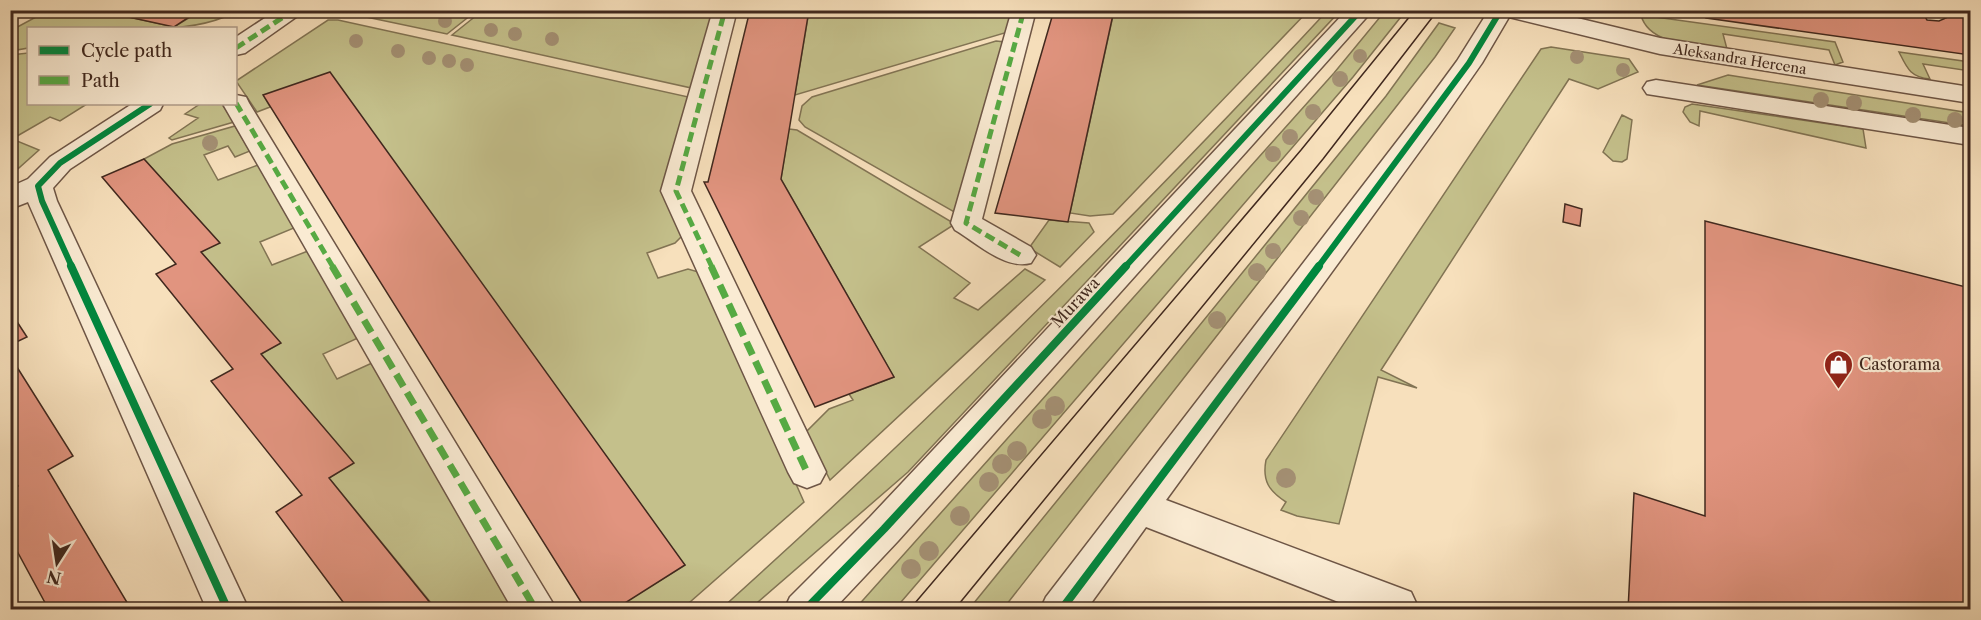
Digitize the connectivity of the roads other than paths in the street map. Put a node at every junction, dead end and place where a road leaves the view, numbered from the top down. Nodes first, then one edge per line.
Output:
1 (294, 10) edge
2 (725, 10) edge
3 (1024, 10) edge
4 (1361, 10) edge
5 (1501, 10) edge
6 (1512, 10) edge
7 (1624, 10) edge
8 (1624, 38) junction
9 (1660, 46) junction
10 (237, 47) edge
11 (1656, 88) junction
12 (1971, 95) edge
13 (148, 105) edge
14 (237, 105) edge
15 (1636, 107) dead end
16 (1971, 137) edge
17 (24, 192) edge
18 (1020, 255) dead end
19 (807, 472) dead end
20 (1137, 506) junction
21 (1396, 604) dead end
22 (228, 609) edge
23 (536, 609) edge
24 (805, 609) edge
25 (1061, 609) edge

1 - 10 street
2 - 19 street
3 - 18 street
4 - 24 street, Murawa
5 - 20 street
6 - 8 street, Aleksandra Hercena
7 - 8 street
8 - 9 street, Aleksandra Hercena
9 - 11 street
9 - 12 street, Aleksandra Hercena
11 - 15 street
11 - 16 street
13 - 17 street
14 - 23 street
17 - 22 street
20 - 21 street
20 - 25 street

